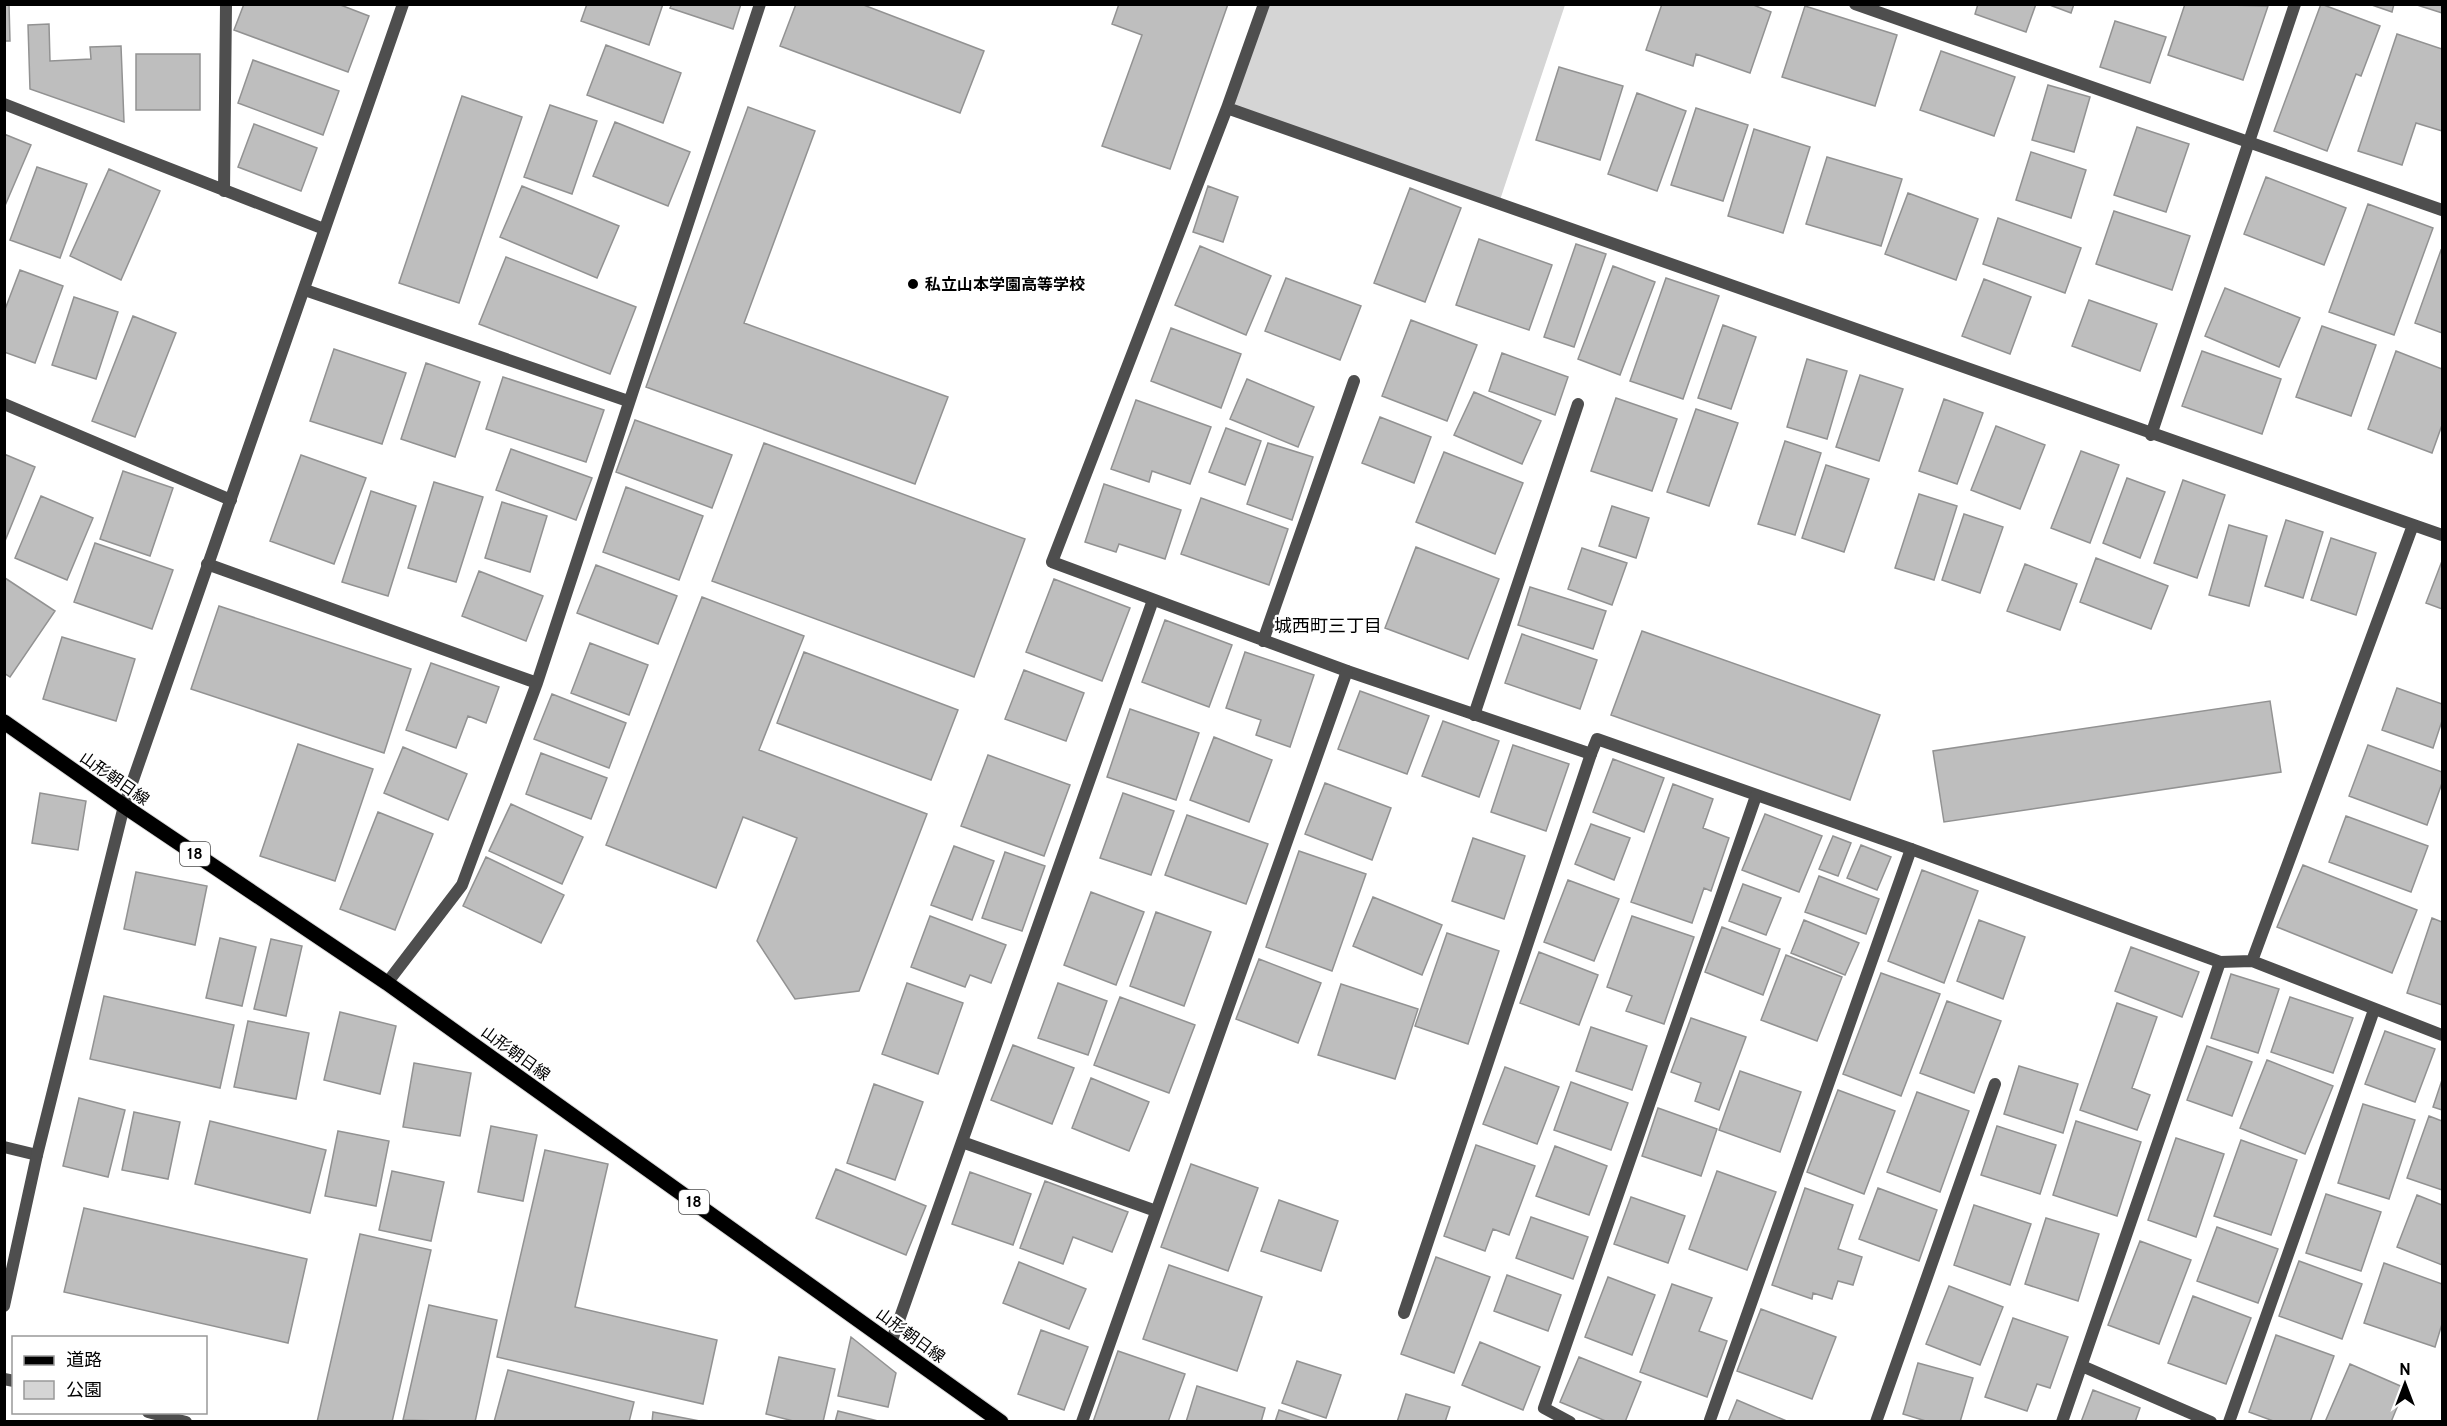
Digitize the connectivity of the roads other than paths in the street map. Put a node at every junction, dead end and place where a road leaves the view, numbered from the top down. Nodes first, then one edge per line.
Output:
1 (226, 4) edge
2 (403, 4) edge
3 (760, 4) edge
4 (1264, 4) edge
5 (1855, 4) edge
6 (2295, 4) edge
7 (4, 105) edge
8 (1227, 108) junction
9 (2249, 142) junction
10 (224, 191) junction
11 (2442, 210) edge
12 (324, 229) junction
13 (305, 290) junction
14 (1354, 381) dead end
15 (628, 401) junction
16 (4, 404) edge
17 (1578, 404) dead end
18 (2151, 435) junction
19 (231, 500) junction
20 (2413, 525) junction
21 (2442, 535) edge
22 (207, 564) junction
23 (1153, 600) junction
24 (1263, 641) junction
25 (1347, 671) junction
26 (537, 683) junction
27 (1474, 715) junction
28 (4, 722) edge
29 (1591, 754) junction
30 (1756, 796) junction
31 (124, 806) junction
32 (1911, 849) junction
33 (2252, 961) junction
34 (2220, 962) junction
35 (387, 983) junction
36 (2374, 1010) junction
37 (2442, 1035) edge
38 (1995, 1084) dead end
39 (962, 1142) junction
40 (4, 1147) edge
41 (37, 1155) junction
42 (1156, 1211) junction
43 (4, 1306) edge
44 (1404, 1313) dead end
45 (891, 1342) junction
46 (2082, 1366) junction
47 (152, 1414) edge
48 (1710, 1420) edge
49 (186, 1422) edge
50 (1001, 1422) edge
51 (1082, 1422) edge
52 (1570, 1422) edge
53 (1876, 1422) edge
54 (2062, 1422) edge
55 (2211, 1422) edge
56 (2229, 1422) edge

1 - 10 street
2 - 12 street
3 - 15 street
4 - 8 street
5 - 9 street
6 - 9 street
7 - 10 street
8 - 18 street
8 - 23 street
9 - 11 street
9 - 18 street
10 - 12 street
12 - 13 street
13 - 15 street
13 - 19 street
14 - 24 street
15 - 26 street
16 - 19 street
17 - 27 street
18 - 20 street
19 - 22 street
20 - 21 street
20 - 33 street
22 - 26 street
22 - 31 street
23 - 24 street
23 - 39 street
24 - 25 street
25 - 27 street
25 - 42 street
26 - 35 street
27 - 29 street
28 - 31 main road, 山形朝日線 / 18
29 - 30 street
29 - 44 street
30 - 32 street
30 - 52 street
31 - 35 main road, 山形朝日線 / 18
31 - 41 street
32 - 34 street
32 - 48 street
33 - 34 street
33 - 36 street
34 - 46 street
35 - 45 main road, 山形朝日線 / 18
36 - 37 street
36 - 56 street
38 - 53 street
39 - 42 street
39 - 45 street
40 - 41 street
41 - 43 street
42 - 51 street
45 - 50 main road, 山形朝日線 / 18
46 - 54 street
46 - 55 street
47 - 49 street

